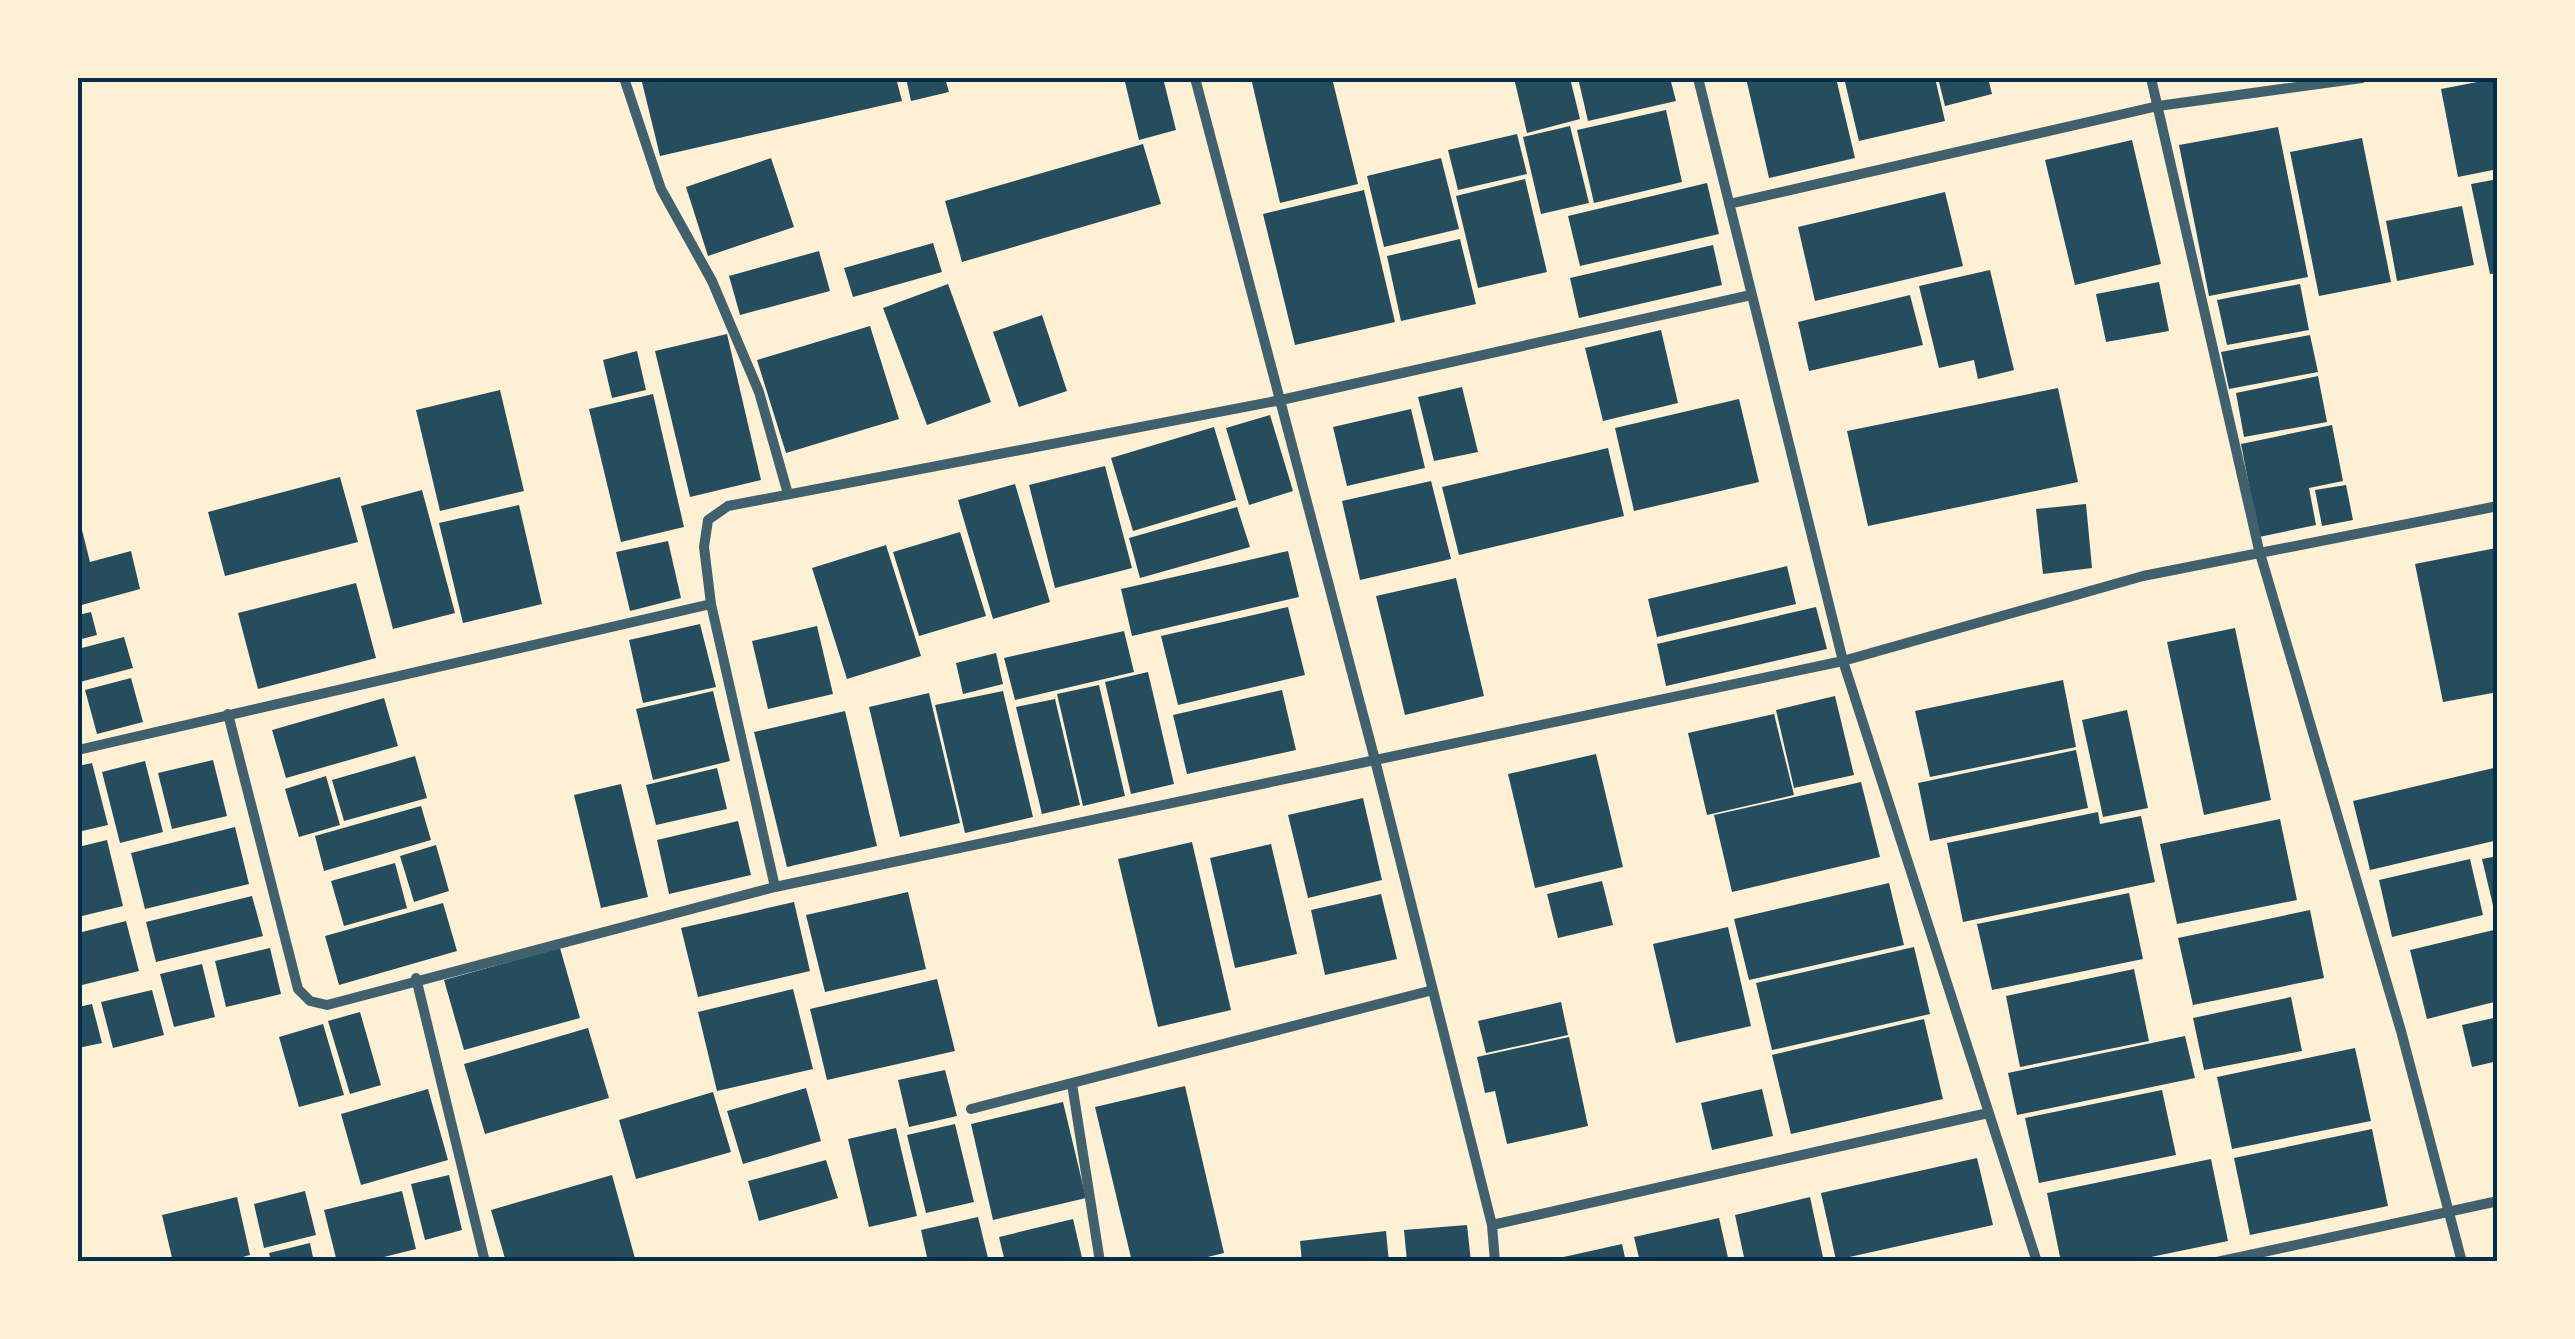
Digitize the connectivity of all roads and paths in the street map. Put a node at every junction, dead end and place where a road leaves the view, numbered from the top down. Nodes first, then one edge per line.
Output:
1 (624, 78) edge
2 (1195, 78) edge
3 (1698, 78) edge
4 (2151, 78) edge
5 (2362, 78) edge
6 (2158, 106) junction
7 (1729, 204) junction
8 (1751, 295) junction
9 (1280, 400) junction
10 (788, 494) junction
11 (2498, 506) edge
12 (2258, 550) junction
13 (710, 604) junction
14 (1843, 661) junction
15 (228, 714) junction
16 (78, 750) edge
17 (1375, 760) junction
18 (774, 887) junction
19 (416, 978) junction
20 (1433, 990) junction
21 (1072, 1084) junction
22 (971, 1109) dead end
23 (1988, 1113) junction
24 (2498, 1201) edge
25 (2450, 1210) junction
26 (1492, 1225) junction
27 (486, 1262) edge
28 (1100, 1262) edge
29 (1495, 1262) edge
30 (2037, 1262) edge
31 (2217, 1262) edge
32 (2462, 1262) edge

1 - 10 street
2 - 9 street
3 - 7 street
4 - 6 street
5 - 6 street
6 - 7 street
6 - 12 street
7 - 8 street
8 - 9 street
8 - 14 street
9 - 10 street
9 - 17 street
10 - 13 street
11 - 12 street
12 - 14 street
12 - 25 street
13 - 15 street
13 - 18 street
14 - 17 street
14 - 23 street
15 - 16 street
15 - 19 street
17 - 18 street
17 - 20 street
18 - 19 street
19 - 27 street
20 - 21 street
20 - 26 street
21 - 22 street
21 - 28 street
23 - 26 street
23 - 30 street
24 - 25 street
25 - 31 street
25 - 32 street
26 - 29 street

